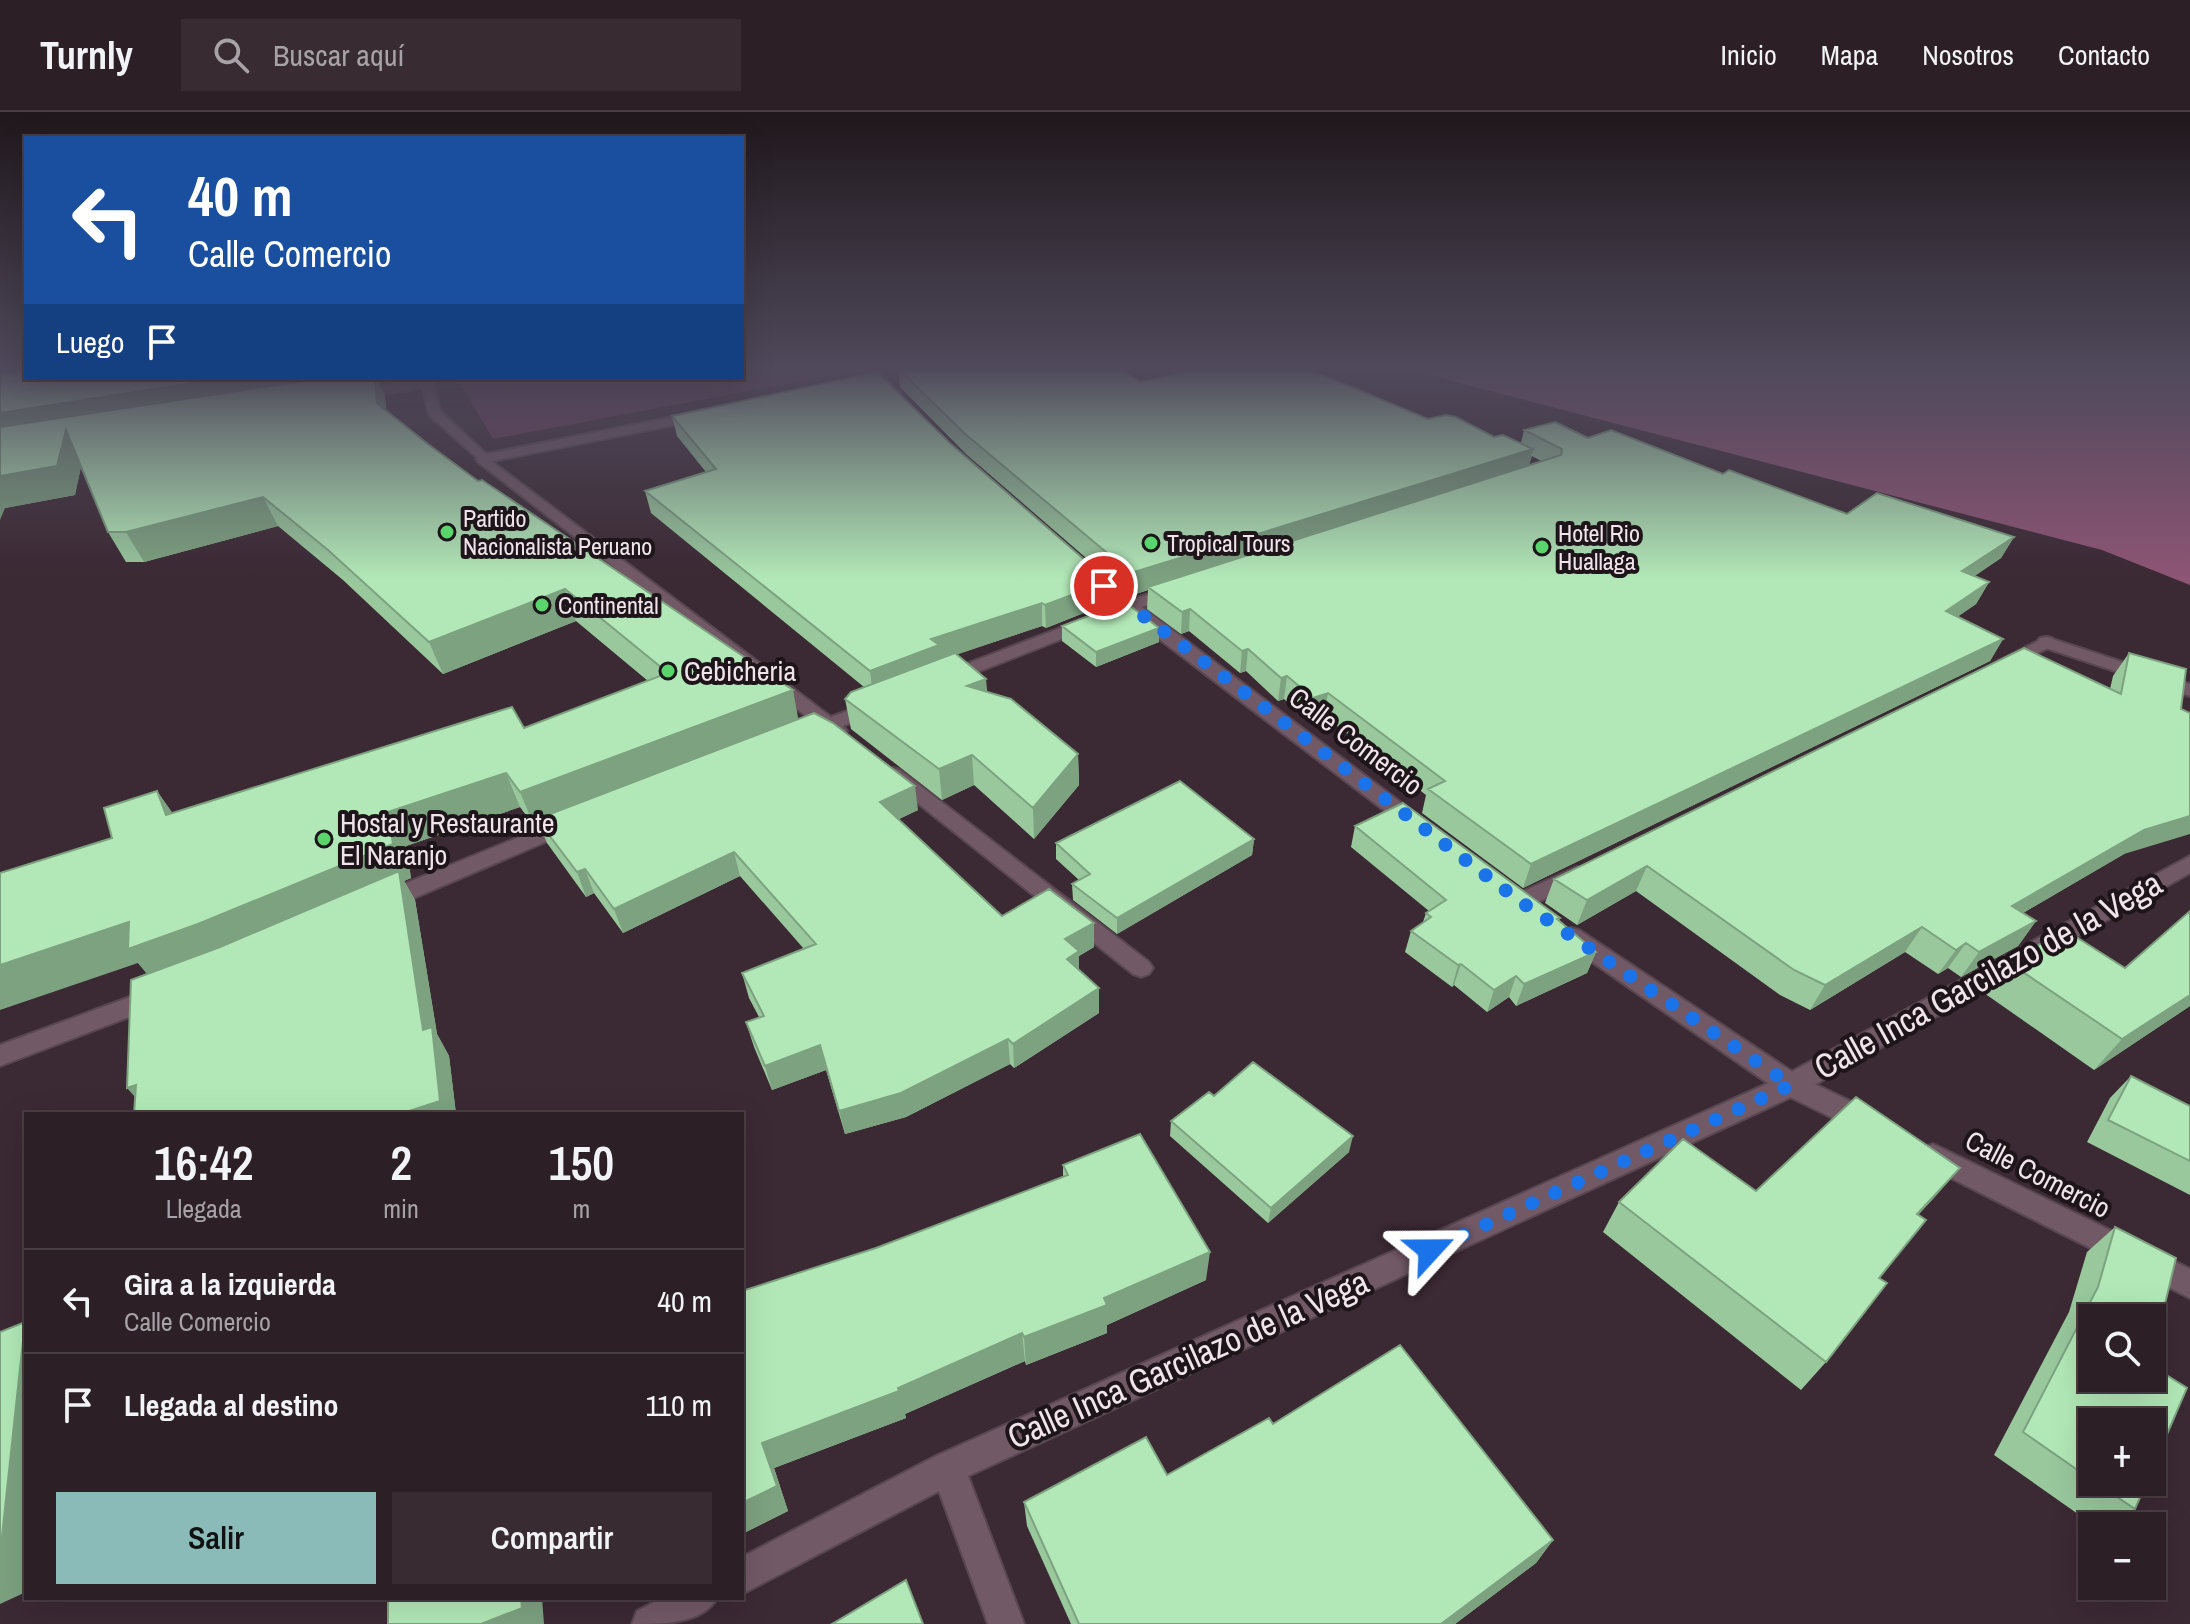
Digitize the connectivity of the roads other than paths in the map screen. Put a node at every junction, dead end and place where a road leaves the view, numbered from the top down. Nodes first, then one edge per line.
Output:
1 (462, 439) edge
2 (584, 439) edge
3 (483, 459) junction
4 (1070, 555) edge
5 (1187, 587) edge
6 (1127, 606) junction
7 (1989, 670) edge
8 (929, 685) edge
9 (2190, 690) edge
10 (900, 697) edge
11 (830, 725) junction
12 (786, 741) edge
13 (855, 744) edge
14 (879, 764) edge
15 (585, 818) edge
16 (1432, 836) edge
17 (2190, 863) edge
18 (1592, 867) edge
19 (1496, 883) edge
20 (1521, 902) junction
21 (359, 913) edge
22 (1141, 968) dead end
23 (174, 989) edge
24 (0, 1056) edge
25 (1791, 1085) junction
26 (1891, 1134) edge
27 (1919, 1149) edge
28 (2190, 1284) edge
29 (948, 1468) junction
30 (744, 1575) edge
31 (695, 1600) edge
32 (650, 1624) edge
33 (1006, 1624) edge

1 - 3 street
2 - 3 street
3 - 11 street
4 - 6 street, Calle Comercio
5 - 6 street
6 - 8 street
6 - 16 street, Calle Comercio
7 - 9 street
10 - 11 street
11 - 12 street
11 - 13 street
14 - 22 street
15 - 21 street
17 - 25 street, Calle Inca Garcilazo de la Vega
18 - 20 street
19 - 20 street
20 - 25 street
23 - 24 street
25 - 26 street
25 - 29 street, Calle Inca Garcilazo de la Vega
27 - 28 street, Calle Comercio
29 - 30 street, Calle Inca Garcilazo de la Vega
29 - 33 street
31 - 32 street

